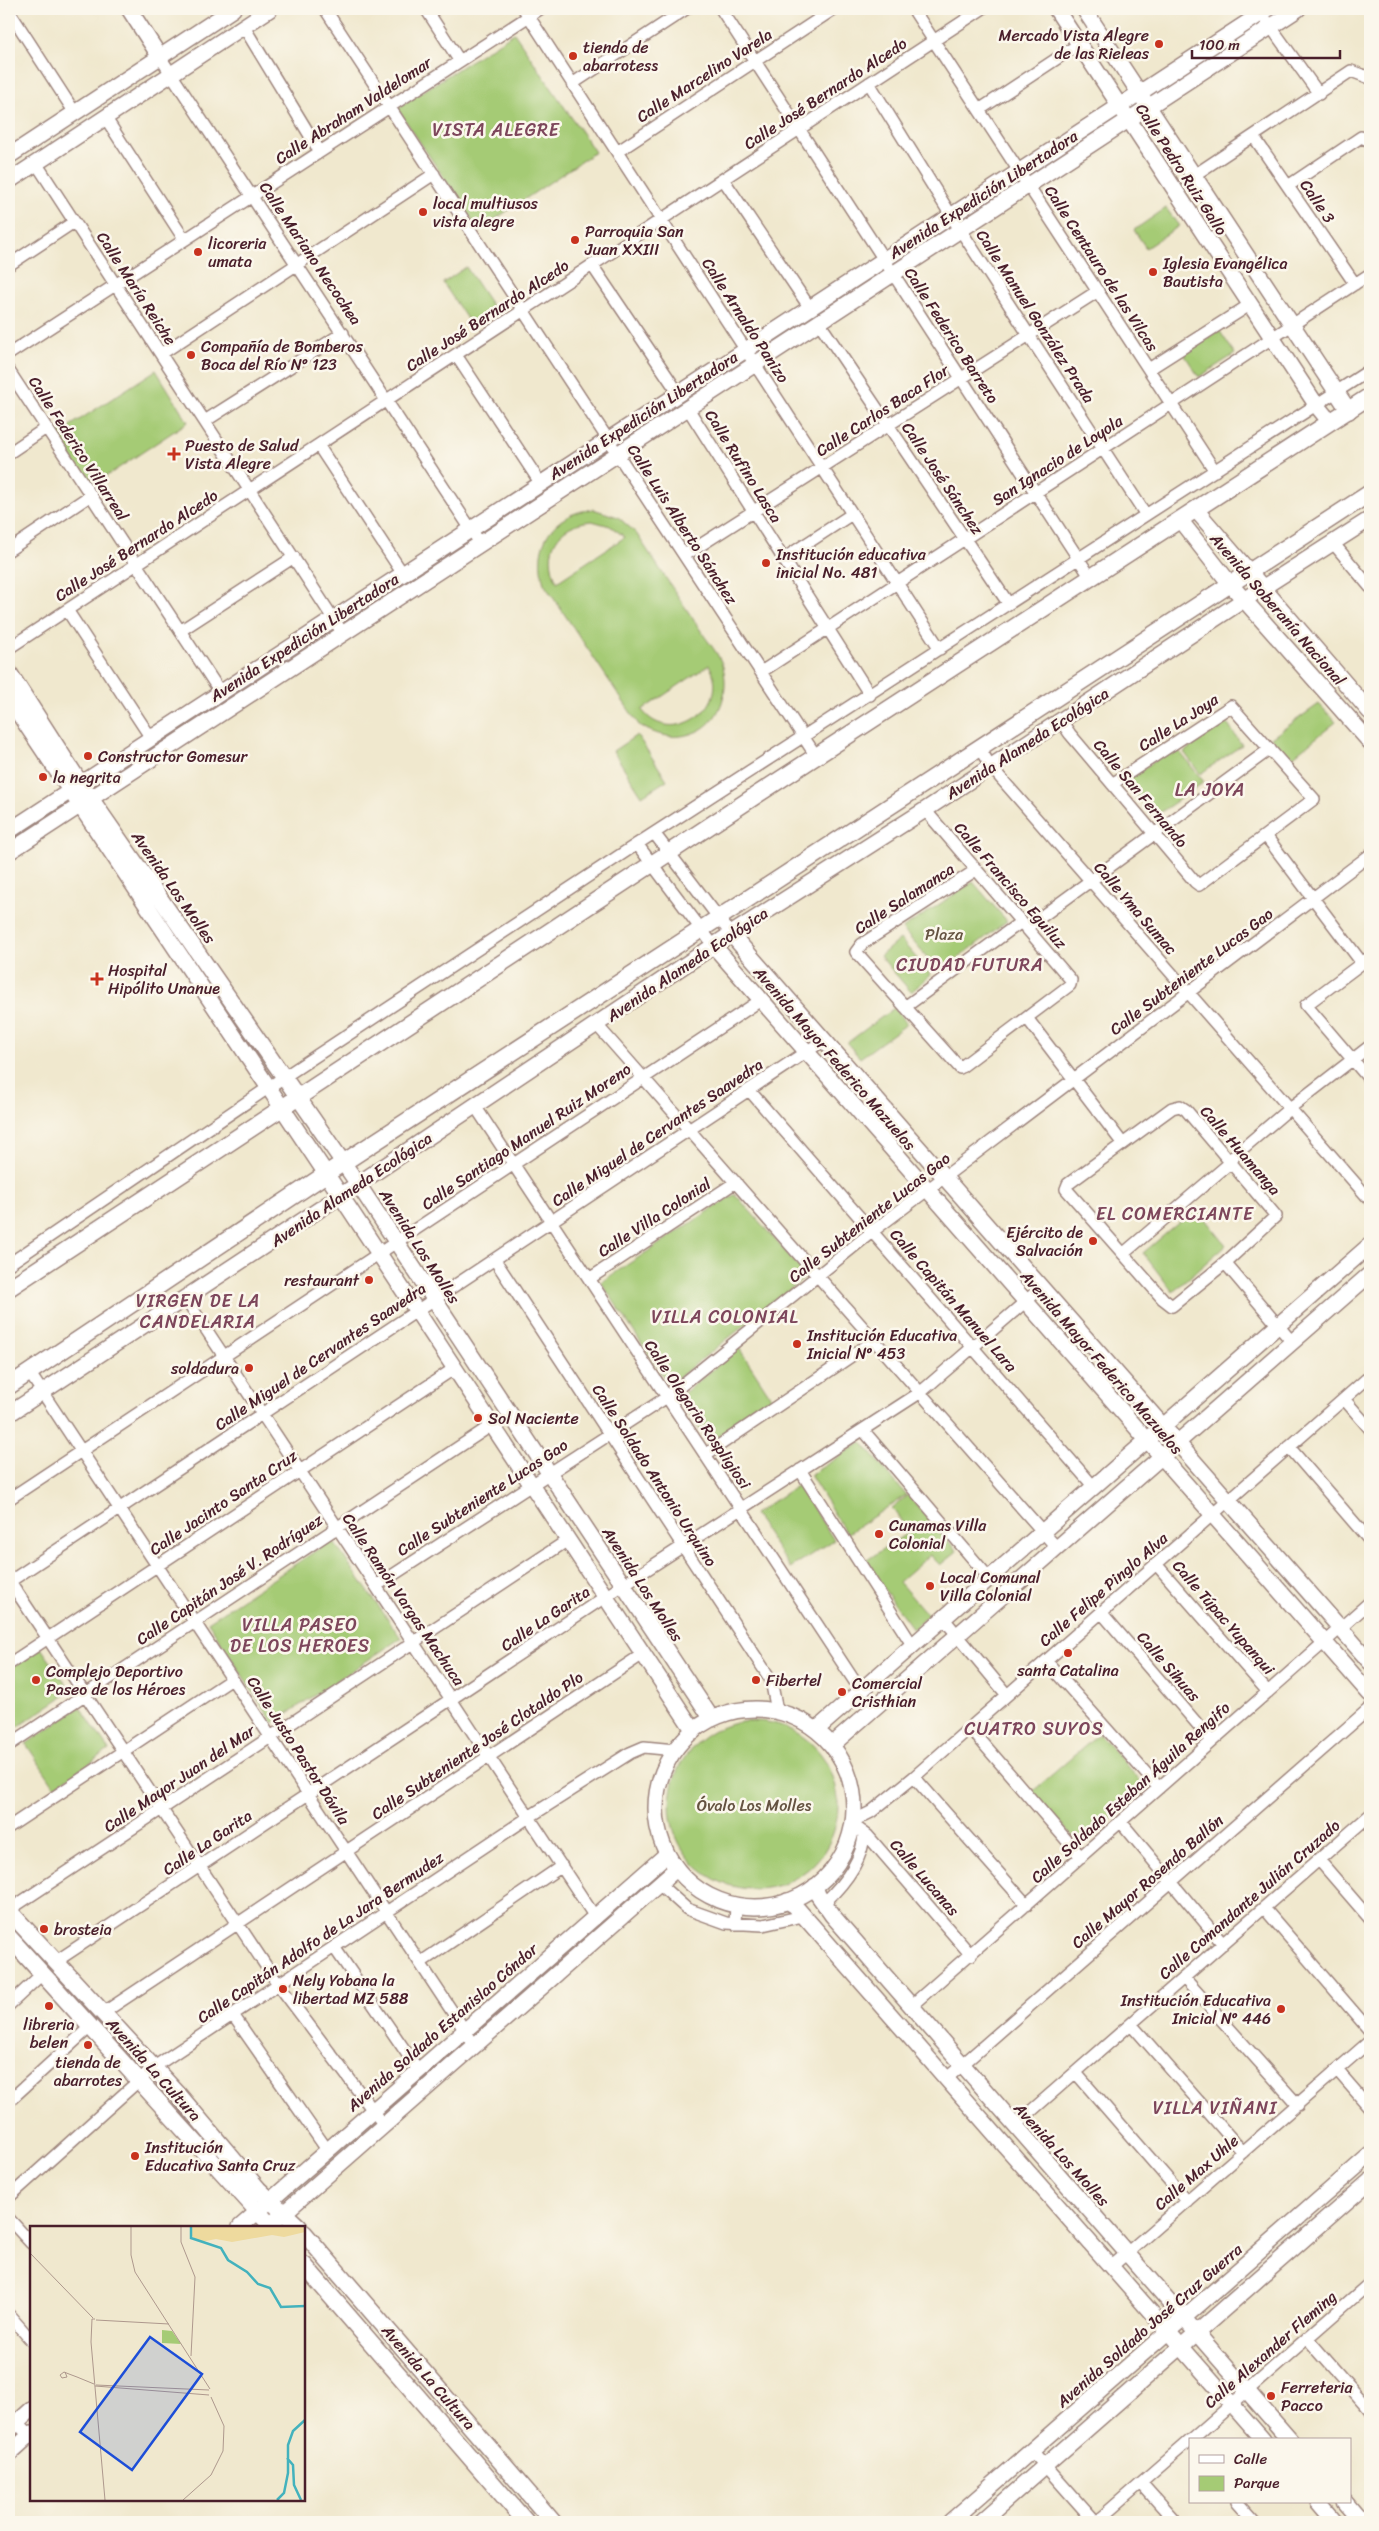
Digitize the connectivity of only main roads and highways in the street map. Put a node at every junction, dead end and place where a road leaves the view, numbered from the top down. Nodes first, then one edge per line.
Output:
1 (1370, 396) edge
2 (1370, 493) edge
3 (9, 1288) edge
4 (9, 1386) edge
5 (9, 1911) edge
6 (9, 1936) edge
7 (264, 2206) junction
8 (270, 2226) edge
9 (298, 2226) edge
10 (305, 2234) edge
11 (305, 2266) edge
12 (506, 2467) junction
13 (490, 2481) junction
14 (526, 2522) edge
15 (553, 2522) edge

1 - 3 main road
2 - 4 main road, Avenida Alameda Ecológica
5 - 7 main road, Avenida La Cultura
6 - 7 main road, Avenida La Cultura
7 - 8 main road, Avenida La Cultura
7 - 9 main road, Avenida La Cultura
10 - 12 main road, Avenida La Cultura
11 - 13 main road, Avenida La Cultura
12 - 13 main road
12 - 15 main road, Avenida La Cultura
13 - 14 main road, Avenida La Cultura

